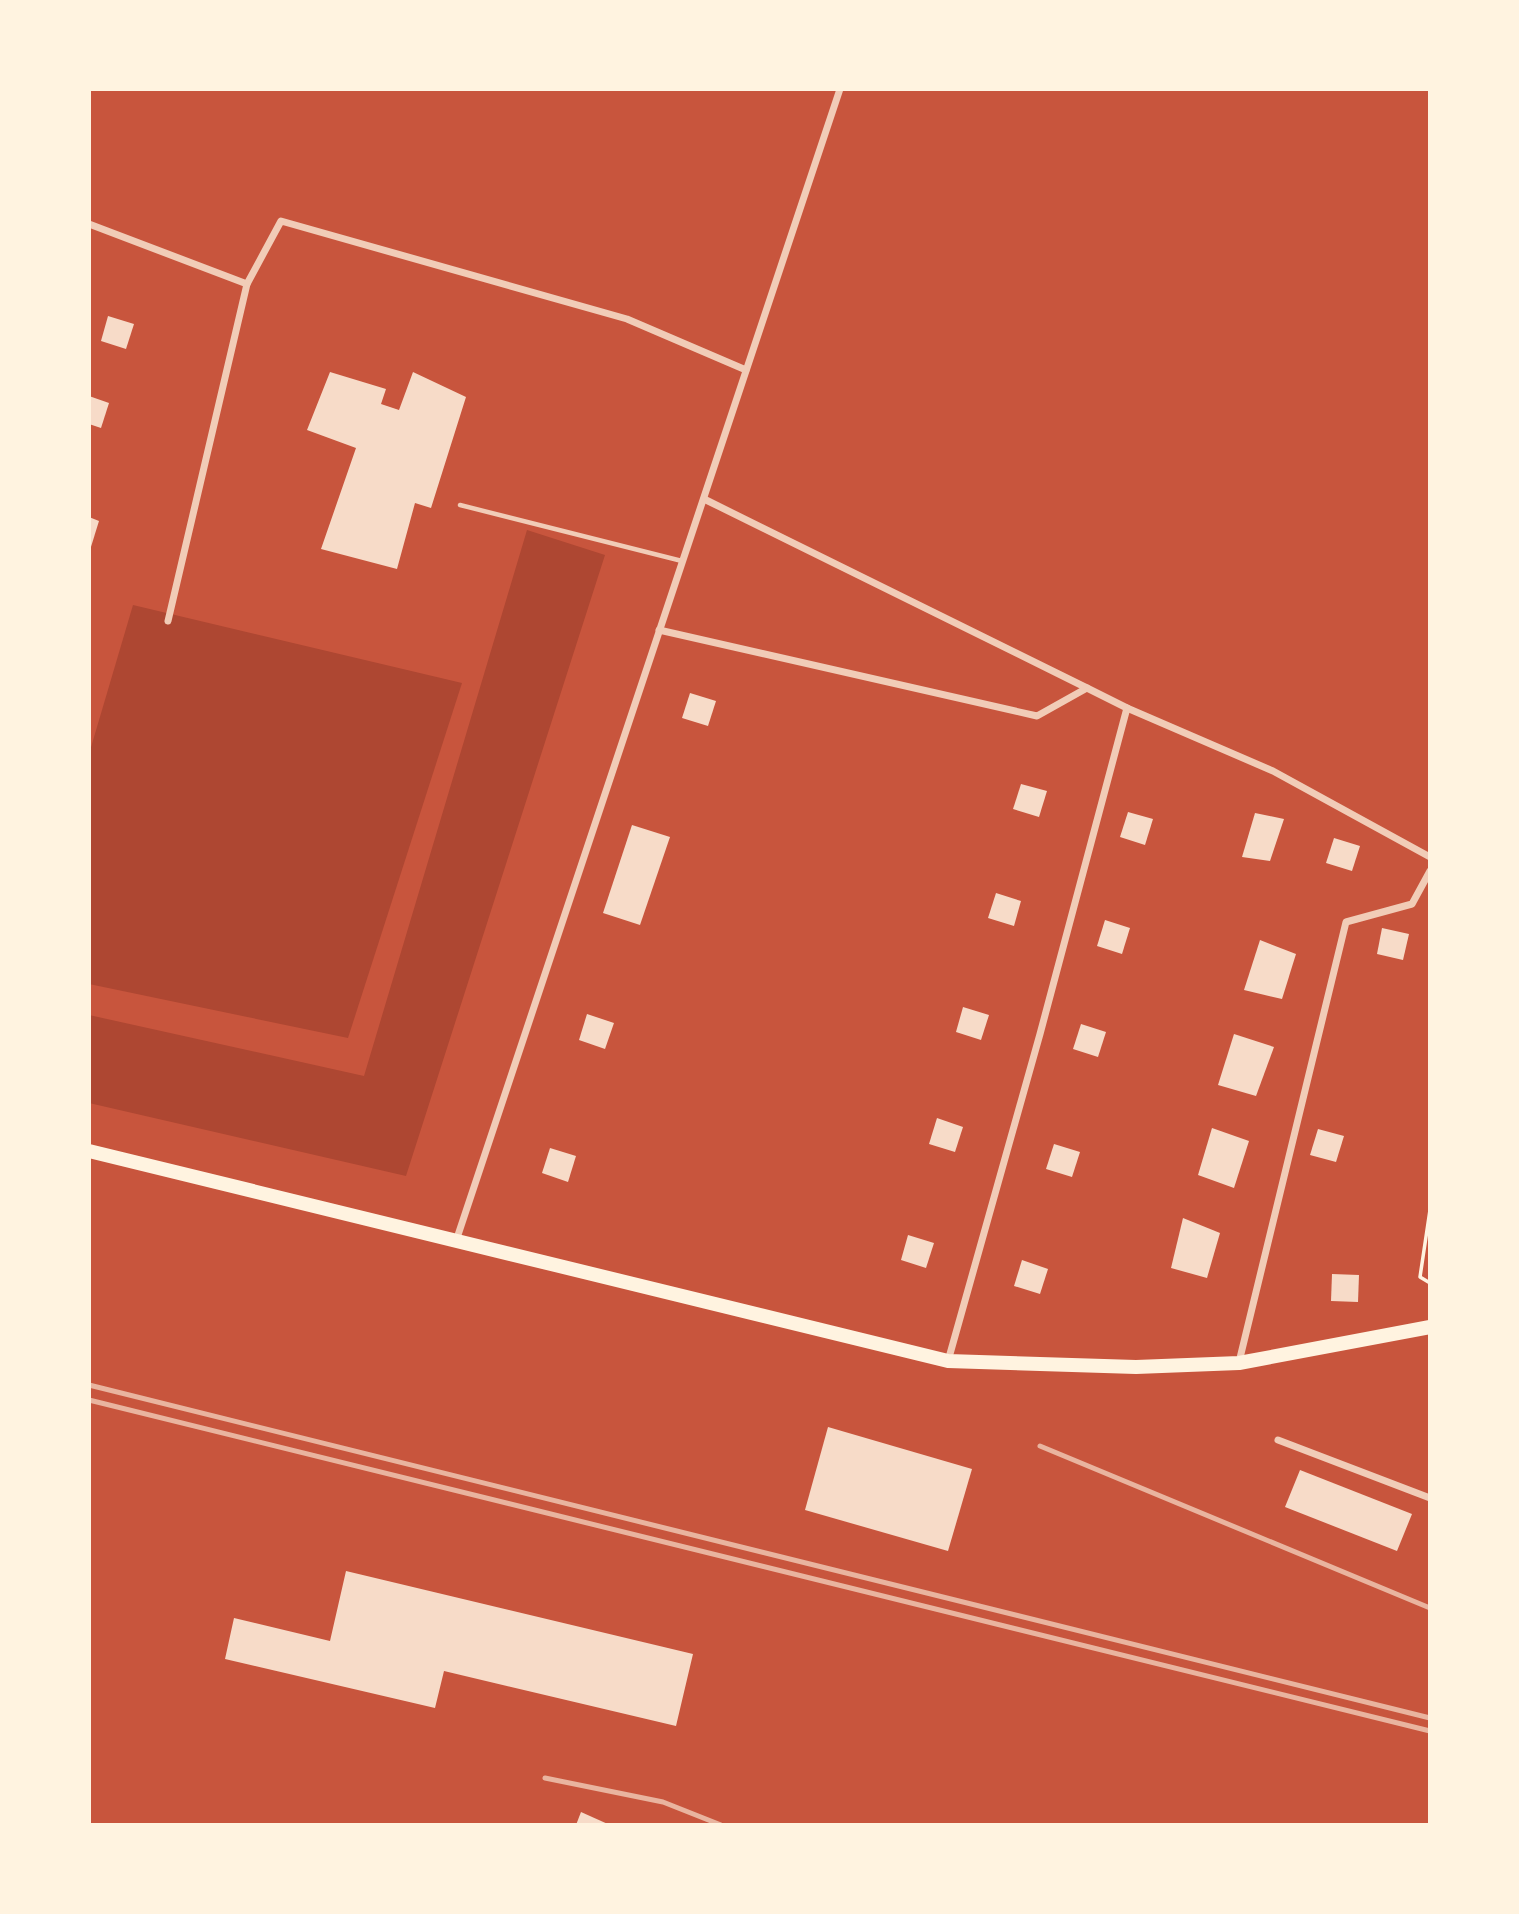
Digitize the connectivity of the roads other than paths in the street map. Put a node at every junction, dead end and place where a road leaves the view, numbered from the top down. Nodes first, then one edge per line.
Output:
1 (840, 89) edge
2 (89, 224) edge
3 (247, 284) junction
4 (746, 370) junction
5 (704, 499) junction
6 (460, 505) dead end
7 (682, 561) junction
8 (167, 621) dead end
9 (659, 630) junction
10 (1087, 688) junction
11 (1127, 708) junction
12 (1430, 857) edge
13 (1430, 871) edge
14 (89, 1151) edge
15 (456, 1241) junction
16 (1430, 1327) edge
17 (948, 1361) junction
18 (1239, 1363) junction
19 (1278, 1440) dead end
20 (1430, 1498) edge

1 - 4 street
2 - 3 street
3 - 4 street
3 - 8 street
4 - 5 street
5 - 7 street
5 - 10 street
6 - 7 lane
7 - 9 street
9 - 10 street
9 - 15 street
10 - 11 street
11 - 12 street
11 - 17 street
13 - 18 street
14 - 15 main road
15 - 17 main road
16 - 18 main road
17 - 18 main road
19 - 20 street

